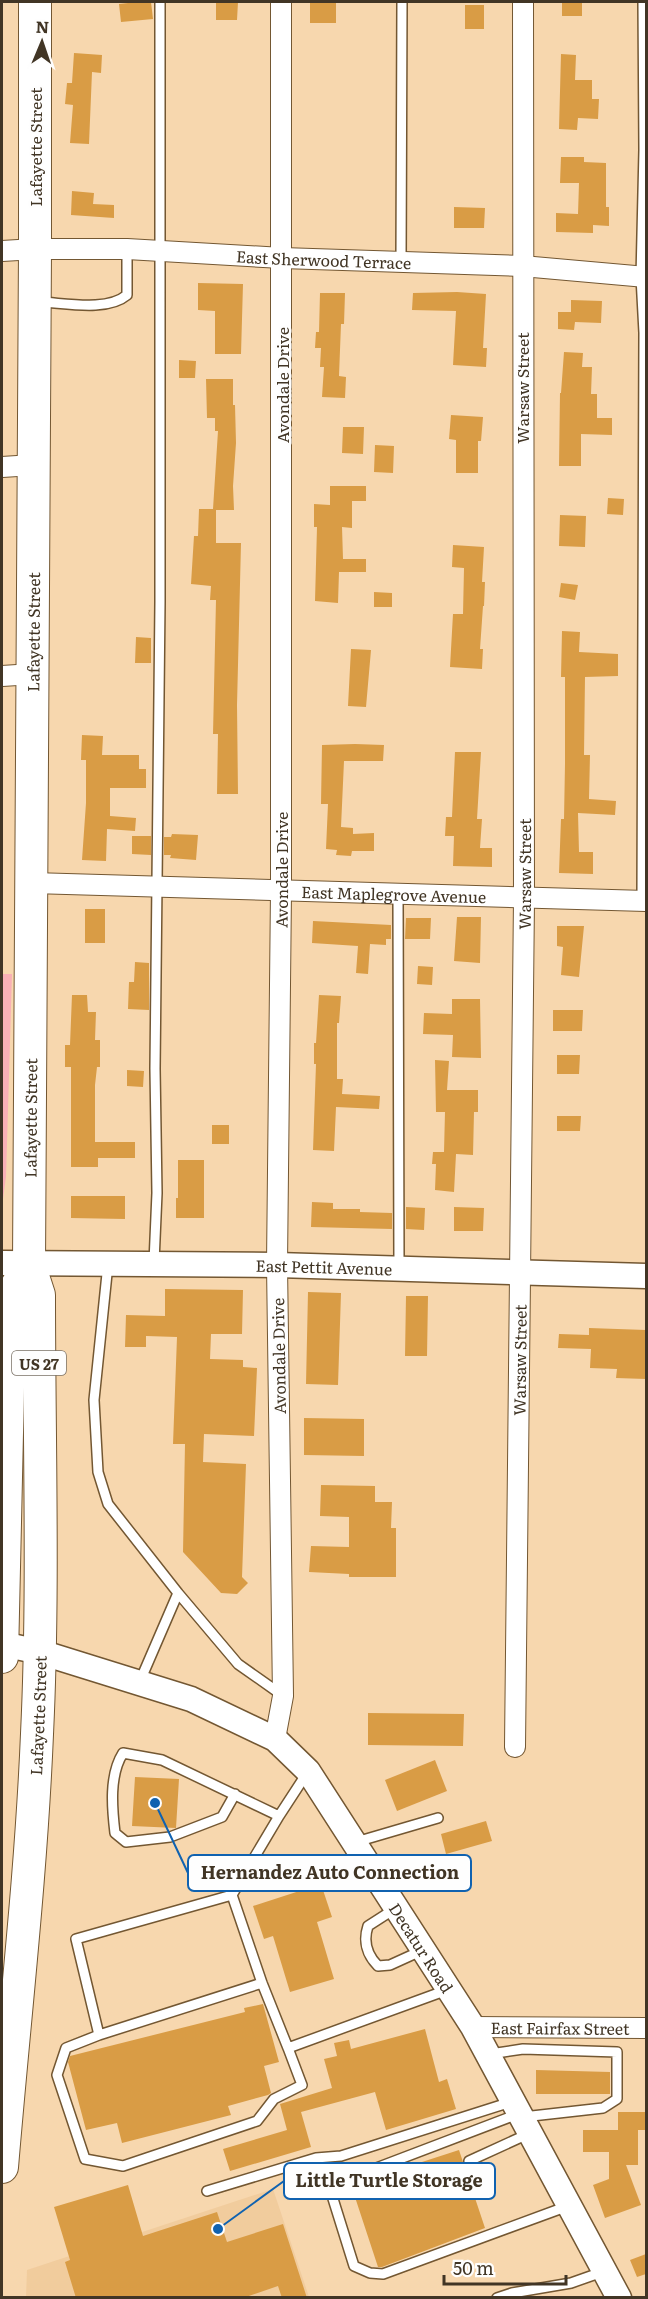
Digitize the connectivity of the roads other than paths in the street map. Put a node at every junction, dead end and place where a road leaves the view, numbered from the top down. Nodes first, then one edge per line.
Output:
1 (34, 2) edge
2 (160, 2) edge
3 (281, 2) edge
4 (402, 2) edge
5 (523, 2) edge
6 (643, 2) edge
7 (35, 249) junction
8 (127, 249) junction
9 (2, 251) edge
10 (161, 251) junction
11 (282, 258) junction
12 (401, 262) junction
13 (522, 266) junction
14 (644, 277) edge
15 (34, 301) junction
16 (33, 465) junction
17 (2, 467) edge
18 (33, 674) junction
19 (2, 676) edge
20 (32, 883) junction
21 (159, 887) junction
22 (281, 891) junction
23 (398, 895) junction
24 (524, 899) junction
25 (644, 901) edge
26 (15, 1264) edge
27 (108, 1264) junction
28 (154, 1264) junction
29 (277, 1265) junction
30 (399, 1268) junction
31 (520, 1271) junction
32 (646, 1276) edge
33 (178, 1593) junction
34 (2, 1650) edge
35 (40, 1652) junction
36 (139, 1684) junction
37 (283, 1696) junction
38 (275, 1739) junction
39 (515, 1747) dead end
40 (308, 1772) junction
41 (235, 1794) junction
42 (279, 1816) junction
43 (438, 1818) dead end
44 (354, 1843) junction
45 (441, 1866) dead end
46 (375, 1875) junction
47 (232, 1895) junction
48 (396, 1908) junction
49 (423, 1950) junction
50 (261, 1983) junction
51 (447, 1990) junction
52 (473, 2027) junction
53 (646, 2028) edge
54 (99, 2035) junction
55 (288, 2048) junction
56 (487, 2054) junction
57 (521, 2116) junction
58 (469, 2162) dead end
59 (2, 2167) edge
60 (207, 2191) dead end
61 (570, 2205) junction
62 (605, 2271) junction
63 (551, 2287) junction
64 (497, 2298) edge
65 (556, 2298) edge
66 (619, 2298) edge

1 - 7 highway, Lafayette Street / US 27
2 - 10 lane
3 - 11 street, Avondale Drive
4 - 12 lane
5 - 13 street, Warsaw Street
6 - 14 lane
7 - 8 street, East Sherwood Terrace
7 - 9 street, East Sherwood Terrace
7 - 15 highway, Lafayette Street / US 27
8 - 10 street, East Sherwood Terrace
8 - 15 lane
10 - 11 street, East Sherwood Terrace
10 - 21 lane
11 - 12 street, East Sherwood Terrace
11 - 22 street, Avondale Drive
12 - 13 street, East Sherwood Terrace
13 - 14 street, East Sherwood Terrace
13 - 24 street, Warsaw Street
14 - 25 lane
15 - 16 highway, Lafayette Street / US 27
16 - 17 street
16 - 18 highway, Lafayette Street / US 27
18 - 19 street
18 - 20 highway, Lafayette Street / US 27
20 - 21 street, East Maplegrove Avenue
20 - 26 highway, Lafayette Street / US 27
21 - 22 street, East Maplegrove Avenue
21 - 28 lane
22 - 23 street, East Maplegrove Avenue
22 - 29 street, Avondale Drive
23 - 24 street, East Maplegrove Avenue
23 - 30 lane
24 - 25 street, East Maplegrove Avenue
24 - 31 street, Warsaw Street
26 - 27 street, East Pettit Avenue
26 - 34 highway, Lafayette Street / US 27
26 - 35 highway, Lafayette Street / US 27
27 - 28 street, East Pettit Avenue
27 - 33 lane
28 - 29 street, East Pettit Avenue
29 - 30 street, East Pettit Avenue
29 - 37 street, Avondale Drive
30 - 31 street, East Pettit Avenue
31 - 32 street, East Pettit Avenue
31 - 39 street, Warsaw Street
33 - 36 lane
33 - 37 lane
34 - 35 street, Decatur Road
35 - 36 street, Decatur Road
35 - 59 highway, Lafayette Street / US 27
36 - 38 street, Decatur Road
37 - 38 street, Avondale Drive
38 - 40 street, Decatur Road
40 - 42 lane
40 - 44 street, Decatur Road
41 - 41 lane
41 - 42 lane
42 - 47 lane
43 - 44 lane
44 - 46 street, Decatur Road
45 - 46 lane
46 - 48 street, Decatur Road
47 - 50 lane
47 - 54 lane
48 - 49 street, Decatur Road
48 - 49 lane
49 - 51 street, Decatur Road
50 - 54 lane
50 - 55 lane
51 - 52 street, Decatur Road
51 - 55 lane
52 - 53 street, East Fairfax Street
52 - 56 street, Decatur Road
54 - 55 lane
56 - 57 street, Decatur Road
56 - 57 lane
57 - 58 lane
57 - 60 lane
57 - 61 street, Decatur Road
57 - 61 lane
61 - 62 street, Decatur Road
62 - 63 lane
62 - 66 street, Decatur Road
63 - 64 lane
63 - 65 lane

